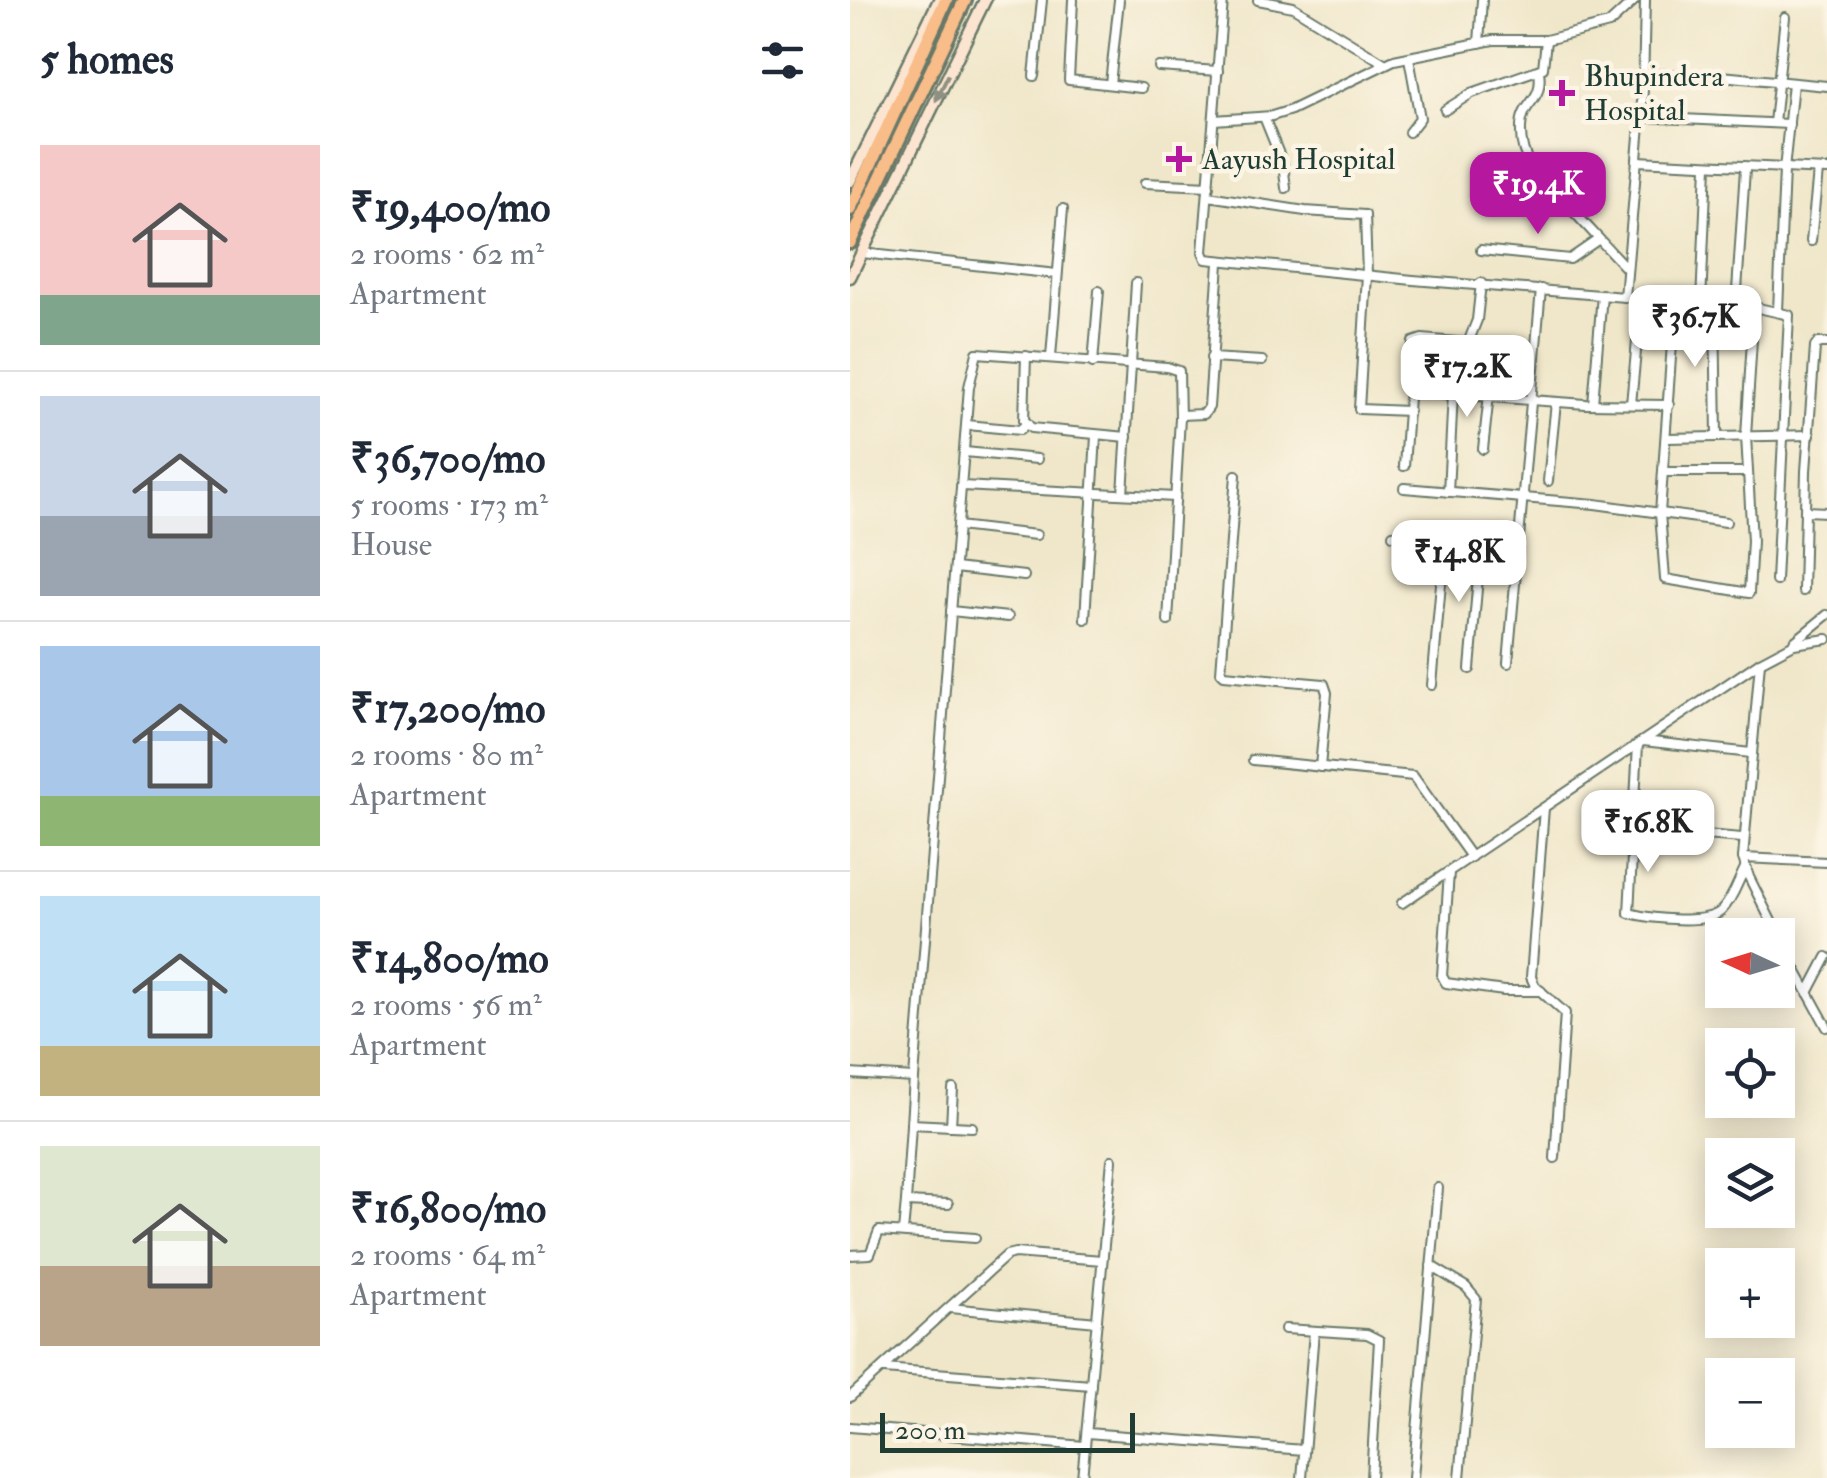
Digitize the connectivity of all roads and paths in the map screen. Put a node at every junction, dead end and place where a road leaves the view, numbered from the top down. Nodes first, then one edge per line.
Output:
1 (943, 0) edge
2 (965, 0) edge
3 (985, 0) edge
4 (1042, 0) edge
5 (1073, 0) edge
6 (1119, 0) edge
7 (1223, 0) edge
8 (1258, 0) edge
9 (1482, 0) edge
10 (1635, 0) edge
11 (1645, 0) edge
12 (1785, 18) dead end
13 (1546, 40) junction
14 (1479, 43) junction
15 (1409, 58) junction
16 (1384, 64) junction
17 (1159, 67) dead end
18 (1218, 70) junction
19 (1539, 70) junction
20 (1643, 74) junction
21 (1034, 76) dead end
22 (1827, 78) edge
23 (1778, 83) junction
24 (1793, 83) junction
25 (1110, 84) junction
26 (1826, 86) edge
27 (1140, 88) dead end
28 (1444, 110) dead end
29 (1264, 117) junction
30 (1639, 117) junction
31 (1214, 120) junction
32 (1774, 123) junction
33 (1789, 124) junction
34 (1409, 132) dead end
35 (1636, 161) junction
36 (1707, 166) junction
37 (1745, 168) junction
38 (1784, 170) junction
39 (1822, 170) edge
40 (850, 181) edge
41 (1144, 183) dead end
42 (1286, 188) dead end
43 (1209, 191) junction
44 (850, 209) edge
45 (1063, 209) dead end
46 (1598, 239) junction
47 (1811, 241) dead end
48 (850, 242) edge
49 (1480, 250) dead end
50 (862, 253) junction
51 (1220, 263) junction
52 (1627, 270) junction
53 (1057, 274) junction
54 (1367, 274) junction
55 (850, 277) edge
56 (1136, 283) dead end
57 (1481, 284) junction
58 (1540, 289) junction
59 (1099, 292) dead end
60 (1602, 294) junction
61 (1625, 297) junction
62 (1641, 299) junction
63 (1675, 301) junction
64 (1701, 302) junction
65 (1715, 304) junction
66 (1736, 306) junction
67 (1754, 307) junction
68 (1778, 311) junction
69 (1827, 332) edge
70 (1826, 343) edge
71 (1026, 356) junction
72 (1051, 357) junction
73 (1212, 358) junction
74 (1262, 361) dead end
75 (1093, 362) junction
76 (1132, 365) junction
77 (1409, 392) junction
78 (1453, 393) junction
79 (1489, 395) junction
80 (1533, 399) junction
81 (1556, 402) junction
82 (1592, 404) junction
83 (1632, 404) junction
84 (1669, 406) junction
85 (1409, 411) junction
86 (1180, 415) junction
87 (1027, 423) junction
88 (967, 424) junction
89 (1096, 436) junction
90 (1718, 436) junction
91 (1746, 436) junction
92 (1783, 436) junction
93 (1810, 436) junction
94 (1126, 437) junction
95 (1667, 438) junction
96 (1483, 449) dead end
97 (965, 452) junction
98 (1037, 459) dead end
99 (1404, 466) dead end
100 (1663, 472) junction
101 (1747, 472) junction
102 (1236, 475) dead end
103 (1548, 481) dead end
104 (962, 486) junction
105 (1404, 488) dead end
106 (1092, 492) junction
107 (1448, 492) junction
108 (1123, 494) junction
109 (1175, 496) junction
110 (1525, 500) junction
111 (1806, 511) junction
112 (1827, 512) edge
113 (1660, 514) junction
114 (1726, 522) dead end
115 (958, 526) junction
116 (1036, 535) dead end
117 (1393, 535) dead end
118 (1444, 539) junction
119 (1481, 543) junction
120 (1518, 545) junction
121 (955, 568) junction
122 (1024, 576) dead end
123 (1776, 581) dead end
124 (1803, 590) dead end
125 (951, 611) junction
126 (1827, 614) edge
127 (1008, 616) dead end
128 (1085, 618) dead end
129 (1168, 621) dead end
130 (1827, 639) edge
131 (1790, 645) junction
132 (1760, 662) junction
133 (1508, 663) dead end
134 (1470, 669) dead end
135 (1432, 685) dead end
136 (1640, 743) junction
137 (1751, 753) junction
138 (1253, 760) dead end
139 (1320, 767) junction
140 (1544, 808) junction
141 (1632, 829) junction
142 (1742, 838) junction
143 (1827, 850) edge
144 (1471, 857) junction
145 (1826, 862) edge
146 (1744, 863) junction
147 (1449, 872) junction
148 (1402, 903) dead end
149 (1827, 957) edge
150 (1541, 991) junction
151 (1808, 993) junction
152 (1827, 1027) edge
153 (850, 1074) edge
154 (914, 1078) junction
155 (953, 1089) dead end
156 (910, 1124) junction
157 (952, 1126) junction
158 (972, 1127) dead end
159 (1555, 1158) dead end
160 (1112, 1160) dead end
161 (1438, 1188) dead end
162 (906, 1202) junction
163 (948, 1204) dead end
164 (903, 1232) junction
165 (975, 1238) dead end
166 (850, 1255) edge
167 (1102, 1260) junction
168 (1431, 1266) junction
169 (950, 1308) junction
170 (1097, 1322) junction
171 (1285, 1328) dead end
172 (1314, 1330) junction
173 (884, 1368) junction
174 (1091, 1385) junction
175 (850, 1397) edge
176 (850, 1427) edge
177 (1086, 1433) junction
178 (1085, 1446) junction
179 (1304, 1450) junction
180 (1082, 1478) edge
181 (1302, 1478) edge
182 (1371, 1478) edge
183 (1413, 1478) edge
184 (1460, 1478) edge

1 - 40 main road
1 - 44 highway
2 - 48 highway
3 -> 50 main road
4 - 21 street
5 - 25 street
6 - 25 street
7 - 18 street
8 - 16 street
9 - 14 street
10 - 13 street
11 - 20 street
12 - 23 street
13 - 14 street
13 - 19 street
14 - 15 street
15 - 16 street
15 - 34 street
16 - 29 street
17 - 18 street
18 - 31 street
19 - 28 street
19 - 46 street
20 - 23 street
20 - 30 street
22 - 26 street
23 - 24 street
23 - 32 street
24 - 26 street
24 - 33 street
25 - 27 street
29 - 31 street
29 - 42 street
30 - 32 street
30 - 35 street
31 - 43 street
32 - 33 street
33 - 38 street
35 - 36 street
35 - 52 street
36 - 37 street
36 - 64 street
37 - 38 street
37 - 66 street
38 - 39 street
38 - 68 street
39 - 47 street
41 - 43 street
43 - 51 street
43 - 54 street
45 - 53 street
46 - 49 street
46 - 52 street
50 - 53 street
50 - 55 main road
51 - 54 street
51 - 73 street
52 - 61 street
53 - 72 street
54 - 57 street
54 - 85 street
56 - 76 street
57 - 58 street
57 - 77 street
58 - 60 street
58 - 80 street
59 - 75 street
60 - 61 street
60 - 82 street
61 - 62 street
62 - 63 street
62 - 83 street
63 - 64 street
63 - 84 street
64 - 65 street
65 - 66 street
65 - 90 street
66 - 67 street
67 - 68 street
67 - 91 street
68 - 92 street
69 - 70 street
70 - 93 street
71 - 72 street
71 - 87 street
71 - 88 street
72 - 75 street
73 - 74 street
73 - 86 street
75 - 76 street
76 - 86 street
76 - 94 street
77 - 78 street
77 - 85 street
78 - 79 street
78 - 107 street
79 - 80 street
79 - 96 street
80 - 81 street
80 - 110 street
81 - 82 street
81 - 103 street
82 - 83 street
83 - 84 street
84 - 95 street
85 - 99 street
86 - 109 street
87 - 88 street
87 - 89 street
88 - 97 street
89 - 94 street
89 - 106 street
90 - 91 street
90 - 95 street
91 - 92 street
91 - 101 street
92 - 93 street
92 - 123 street
93 - 111 street
94 - 108 street
95 - 100 street
97 - 98 street
97 - 104 street
100 - 101 street
100 - 113 street
101 - 113 street
102 - 139 street
104 - 106 street
104 - 115 street
105 - 107 street
106 - 108 street
106 - 128 street
107 - 110 street
108 - 109 street
109 - 129 street
110 - 113 street
110 - 120 street
111 - 112 street
111 - 124 street
113 - 114 street
115 - 116 street
115 - 121 street
117 - 118 street
118 - 119 street
118 - 135 street
119 - 120 street
119 - 134 street
120 - 133 street
121 - 122 street
121 - 125 street
125 - 127 street
125 - 154 street
126 - 131 street
130 - 131 street
131 - 132 street
132 - 136 street
132 - 137 street
136 - 137 street
136 - 140 street
136 - 141 street
137 - 142 street
138 - 139 street
139 - 144 street
140 - 144 street
140 - 150 street
141 - 142 street
141 - 146 street
142 - 146 street
143 - 145 street
144 - 147 street
145 - 146 street
146 - 151 street
147 - 148 street
147 - 150 street
149 - 151 street
150 - 159 street
151 - 152 street
153 - 154 street
154 - 156 street
155 - 157 street
156 - 157 street
156 - 162 street
157 - 158 street
160 - 167 street
161 - 168 street
162 - 163 street
162 - 164 street
164 - 165 street
164 - 166 street
167 - 169 street
167 - 170 street
168 - 183 street
168 - 184 street
169 - 170 street
169 - 173 street
170 - 174 street
171 - 172 street
172 - 179 street
172 - 182 street
173 - 174 street
173 - 175 street
174 - 177 street
176 - 178 street
177 - 178 street
177 - 179 street
178 - 180 street
179 - 181 street

